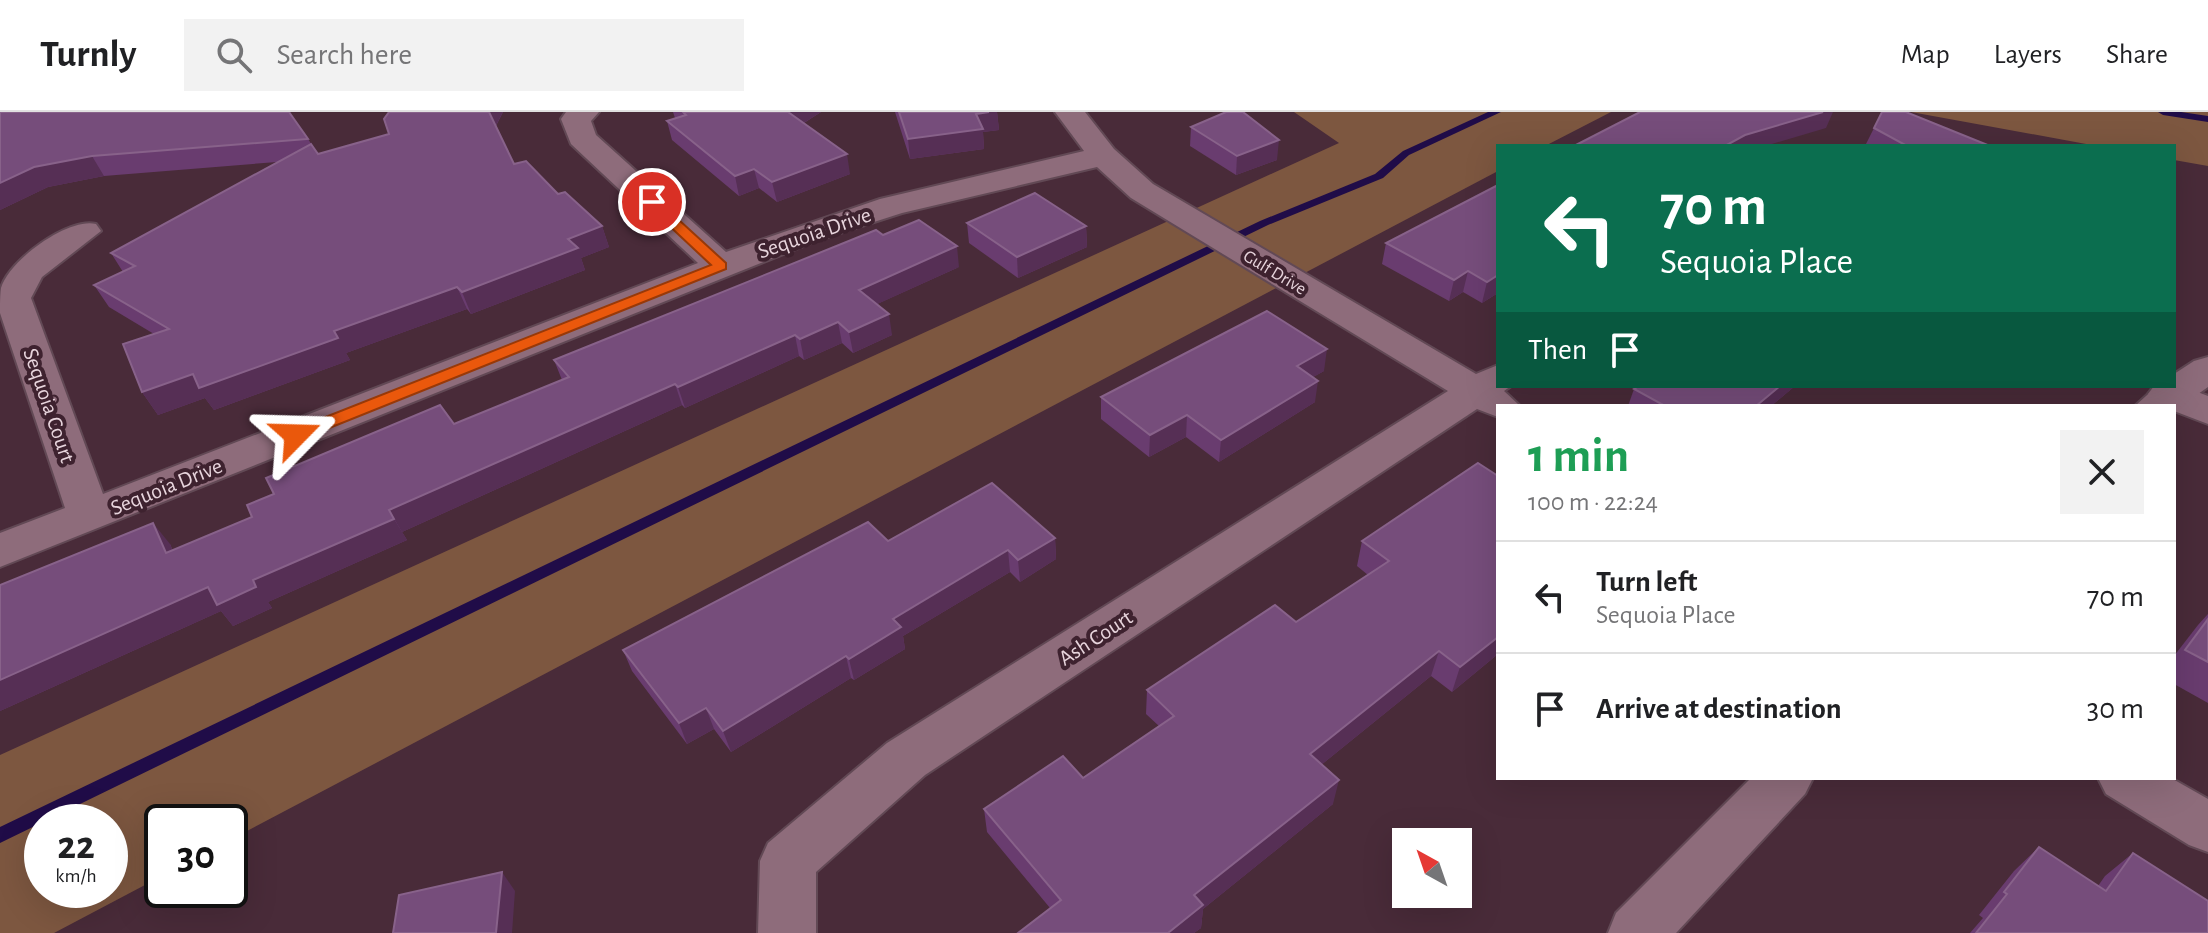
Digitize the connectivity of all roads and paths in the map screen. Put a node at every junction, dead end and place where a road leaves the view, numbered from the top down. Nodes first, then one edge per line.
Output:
1 (584, 112) edge
2 (1070, 112) edge
3 (1103, 156) junction
4 (84, 231) dead end
5 (721, 266) junction
6 (2208, 369) edge
7 (1492, 391) edge
8 (2162, 400) edge
9 (2208, 411) edge
10 (89, 516) junction
11 (0, 551) edge
12 (1784, 780) edge
13 (2128, 780) edge
14 (2208, 828) edge
15 (787, 933) edge
16 (1637, 933) edge

1 - 5 street
2 - 3 street, Gulf Drive
3 - 5 street, Sequoia Drive
3 - 7 street, Gulf Drive
4 - 10 street, Sequoia Court
5 - 10 street, Sequoia Drive
6 - 8 street
7 - 15 street, Ash Court
8 - 9 street
10 - 11 street, Sequoia Drive
12 - 16 street
13 - 14 street

